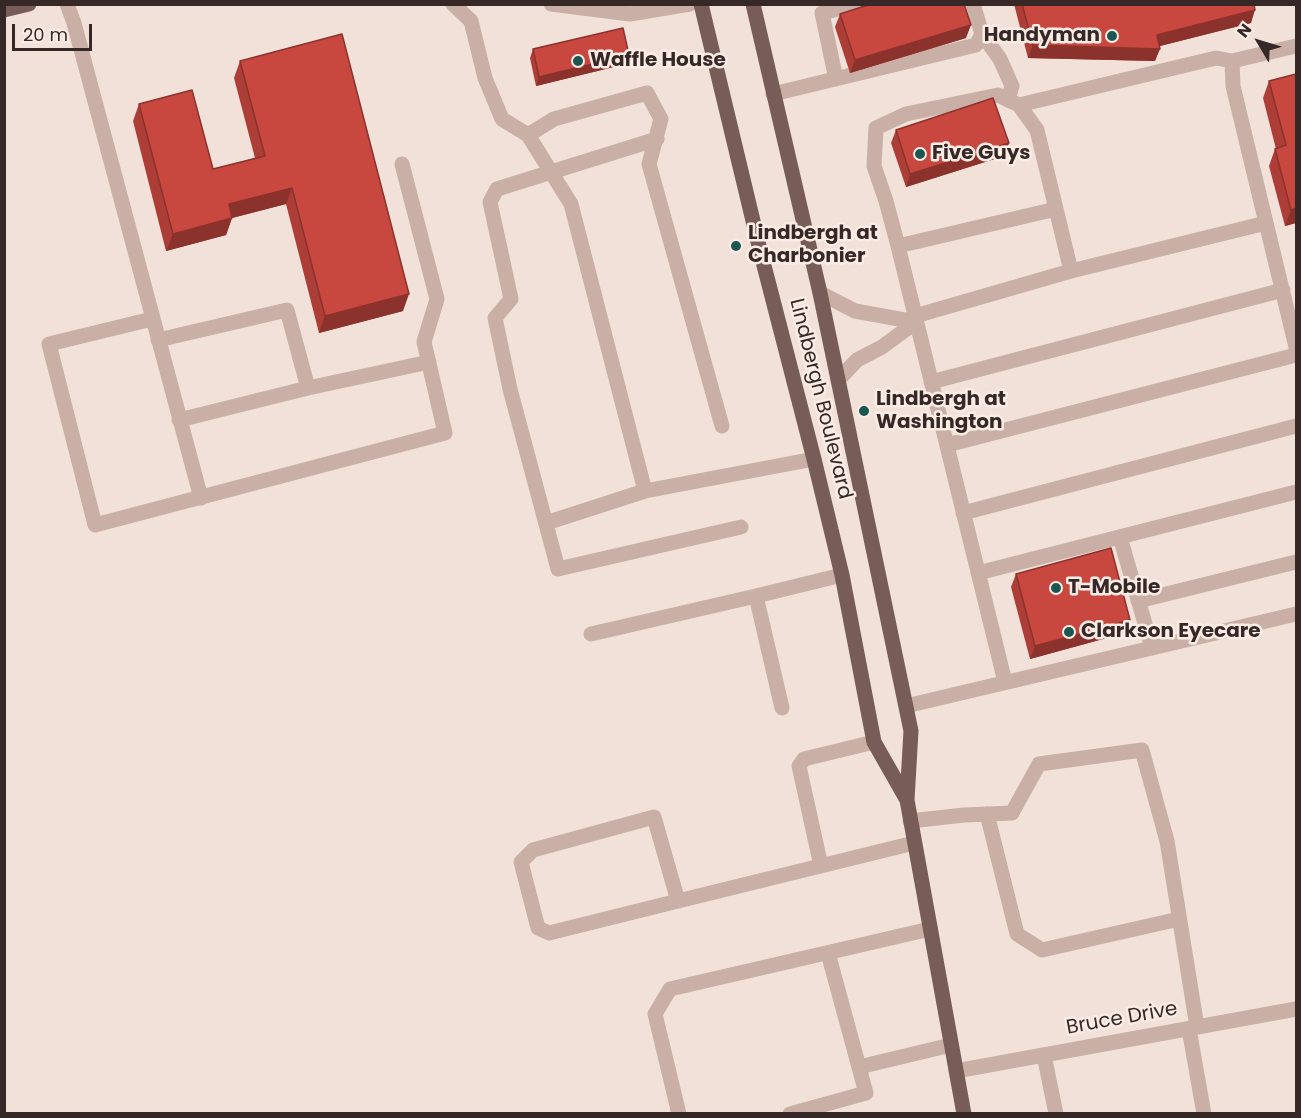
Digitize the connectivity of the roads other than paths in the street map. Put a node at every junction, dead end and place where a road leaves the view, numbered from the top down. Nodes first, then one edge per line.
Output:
1 (29, 4) edge
2 (67, 4) edge
3 (453, 4) edge
4 (551, 4) edge
5 (690, 4) edge
6 (701, 4) edge
7 (753, 4) edge
8 (858, 4) edge
9 (973, 4) edge
10 (4, 10) edge
11 (982, 34) junction
12 (1296, 46) edge
13 (1232, 61) junction
14 (836, 79) junction
15 (773, 94) junction
16 (1014, 103) junction
17 (528, 135) junction
18 (657, 139) junction
19 (402, 164) dead end
20 (550, 171) junction
21 (1056, 209) junction
22 (1266, 224) junction
23 (897, 246) junction
24 (1071, 271) junction
25 (1282, 290) junction
26 (820, 294) junction
27 (152, 319) junction
28 (915, 319) junction
29 (158, 340) junction
30 (1296, 347) edge
31 (1296, 355) edge
32 (429, 362) junction
33 (838, 380) junction
34 (931, 382) junction
35 (308, 388) junction
36 (179, 420) junction
37 (722, 426) dead end
38 (1296, 426) edge
39 (947, 446) junction
40 (814, 459) junction
41 (645, 490) junction
42 (1296, 492) edge
43 (201, 498) junction
44 (963, 513) junction
45 (546, 523) junction
46 (741, 527) dead end
47 (1120, 537) junction
48 (1296, 562) edge
49 (978, 573) junction
50 (842, 575) junction
51 (756, 596) junction
52 (1138, 601) junction
53 (1296, 614) edge
54 (591, 634) dead end
55 (1152, 648) junction
56 (1005, 682) junction
57 (906, 706) junction
58 (782, 708) dead end
59 (874, 742) junction
60 (906, 800) junction
61 (987, 814) junction
62 (910, 821) junction
63 (914, 843) junction
64 (821, 866) junction
65 (678, 901) junction
66 (1179, 919) junction
67 (930, 929) junction
68 (828, 953) junction
69 (1296, 1009) edge
70 (1193, 1028) junction
71 (951, 1045) junction
72 (1044, 1055) junction
73 (859, 1067) junction
74 (956, 1071) junction
75 (679, 1113) edge
76 (790, 1113) edge
77 (964, 1113) edge
78 (1056, 1113) edge
79 (1204, 1113) edge

1 - 10 main road
2 - 27 street
3 - 17 street
4 - 5 street
6 - 40 main road, Lindbergh Boulevard
7 - 15 main road, Lindbergh Boulevard
8 - 14 street
9 - 11 street
11 - 14 street
11 - 16 street
12 - 13 street
13 - 16 street
13 - 22 street
14 - 15 street
15 - 26 main road, Lindbergh Boulevard
16 - 21 street
16 - 23 street
17 - 18 street
17 - 20 street
18 - 20 street
18 - 37 street
19 - 32 street
20 - 41 street
20 - 45 street
21 - 23 street
21 - 24 street
22 - 24 street
22 - 25 street
23 - 28 street
24 - 28 street
25 - 30 street
25 - 34 street
26 - 28 street
26 - 33 main road, Lindbergh Boulevard
27 - 29 street
27 - 43 street
28 - 33 street
28 - 34 street
29 - 35 street
29 - 36 street
31 - 39 street
32 - 35 street
32 - 43 street
33 - 57 main road, Lindbergh Boulevard
34 - 39 street
35 - 36 street
36 - 43 street
38 - 44 street
39 - 44 street
40 - 41 street
40 - 50 main road, Lindbergh Boulevard
41 - 45 street
42 - 47 street
44 - 49 street
45 - 46 street
47 - 49 street
47 - 52 street
48 - 52 street
49 - 56 street
50 - 51 street
50 - 59 main road, Lindbergh Boulevard
51 - 54 street
51 - 58 street
52 - 55 street
53 - 55 street
55 - 56 street
56 - 57 street
57 - 60 main road, Lindbergh Boulevard
59 - 60 main road, Lindbergh Boulevard
59 - 64 street
60 - 62 main road, Lindbergh Boulevard
61 - 62 street
61 - 66 street
61 - 66 street
62 - 63 main road, Lindbergh Boulevard
63 - 64 street
63 - 67 main road, Lindbergh Boulevard
64 - 65 street
65 - 65 street
66 - 70 street
67 - 68 street
67 - 71 main road, Lindbergh Boulevard
68 - 73 street
68 - 75 street
69 - 70 street, Bruce Drive
70 - 72 street, Bruce Drive
70 - 79 street
71 - 73 street
71 - 74 main road, Lindbergh Boulevard
72 - 74 street, Bruce Drive
72 - 78 street
73 - 76 street
74 - 77 main road, Lindbergh Boulevard

